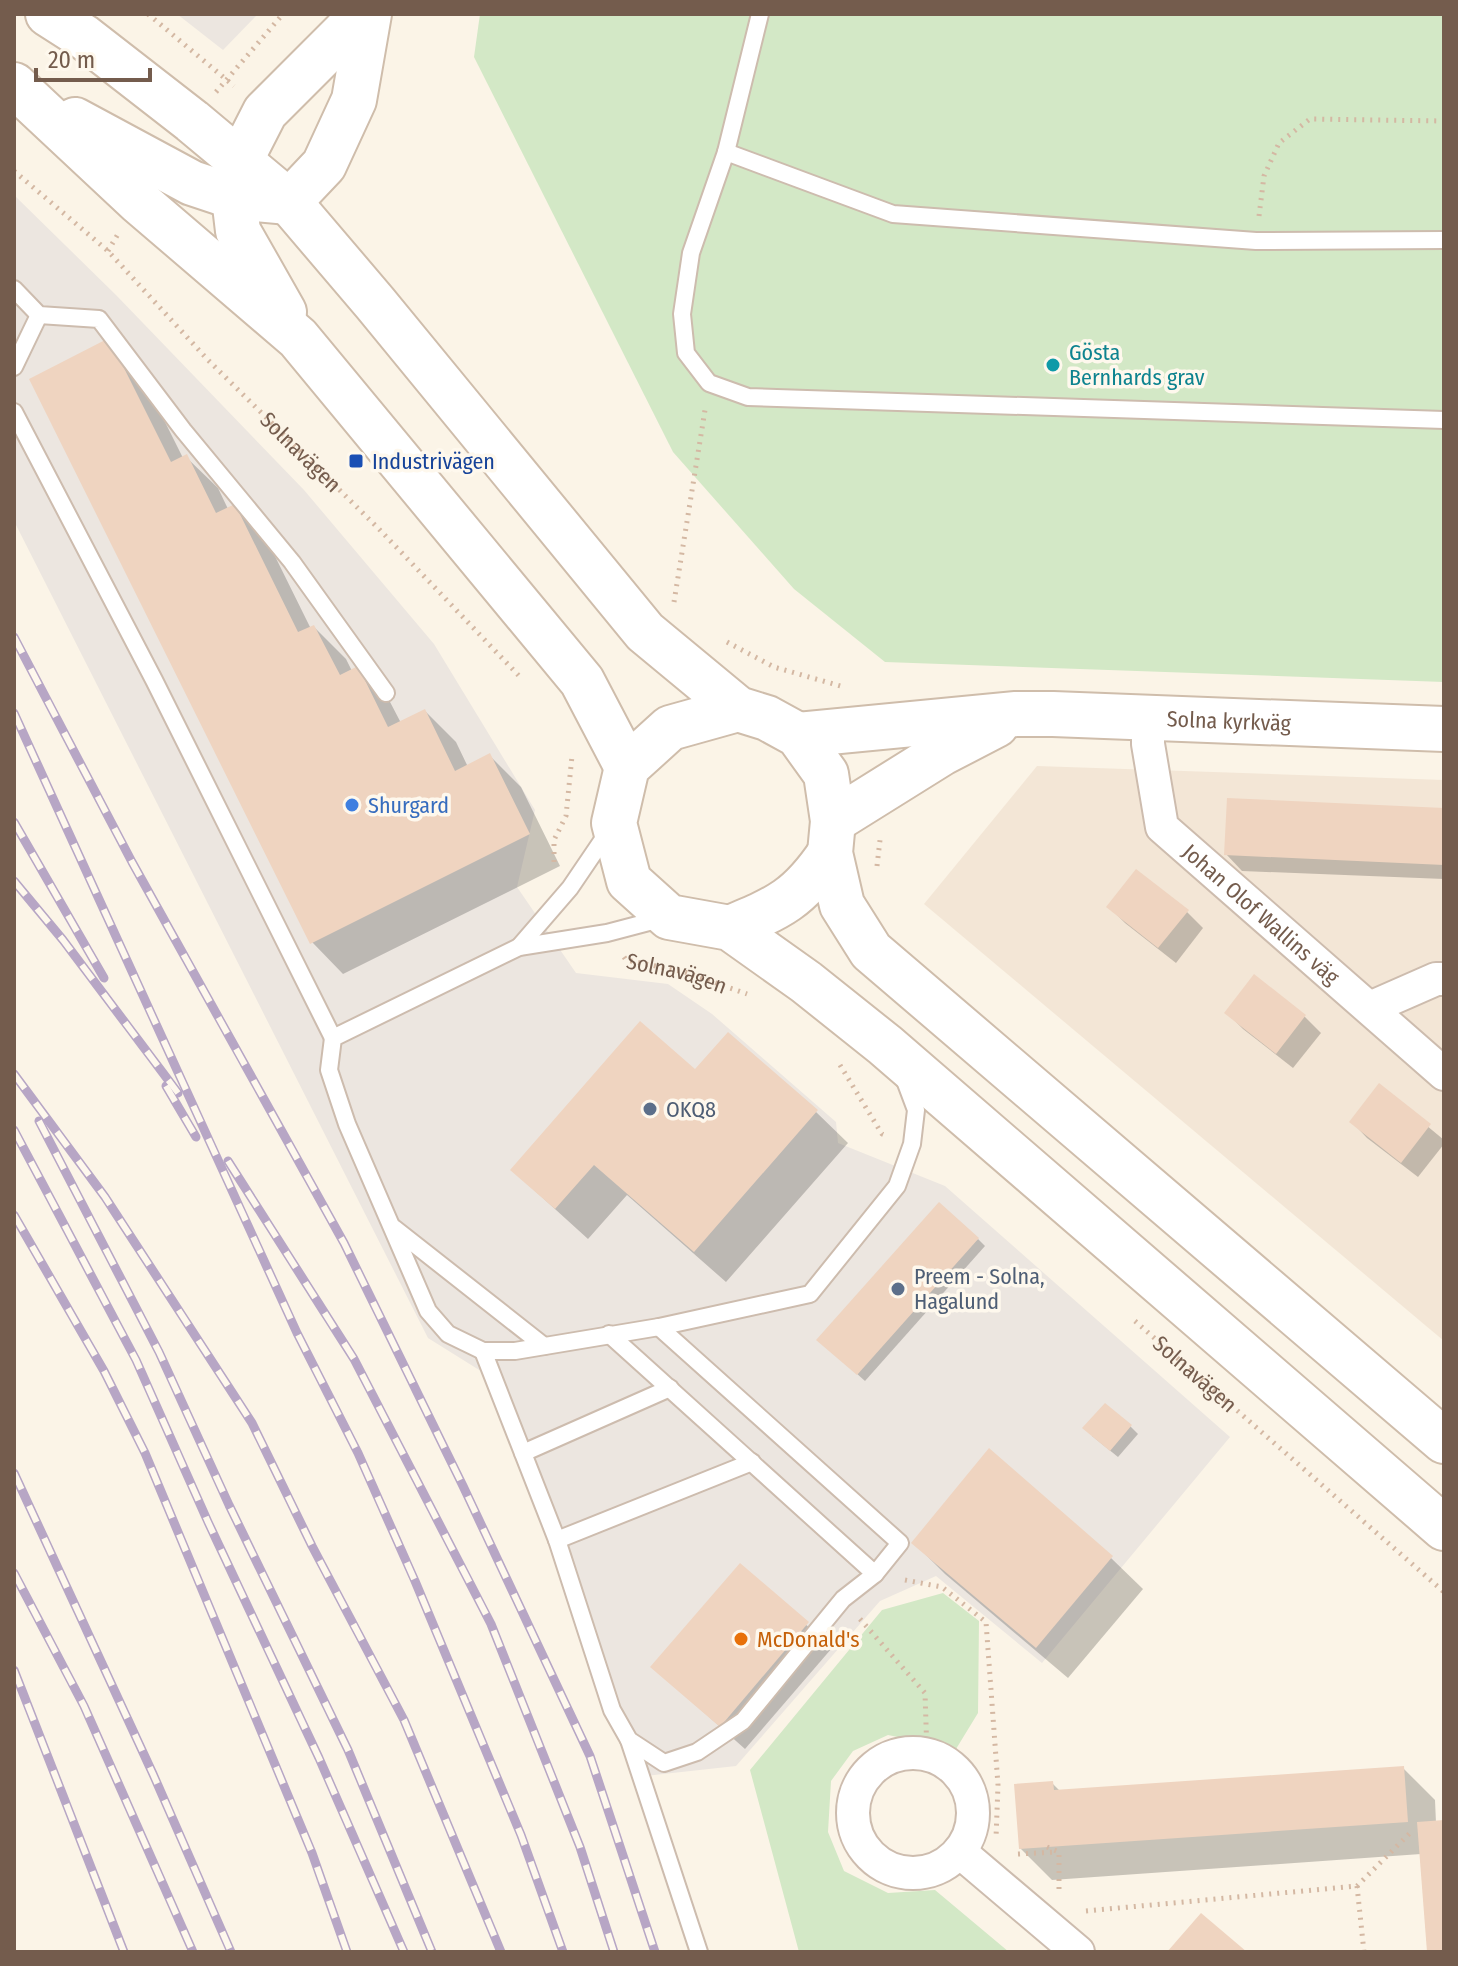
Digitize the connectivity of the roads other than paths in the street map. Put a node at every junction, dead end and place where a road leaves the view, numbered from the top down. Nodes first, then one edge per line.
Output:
1 (48, 14) edge
2 (366, 14) edge
3 (760, 14) edge
4 (14, 85) edge
5 (726, 152) junction
6 (320, 170) junction
7 (237, 179) junction
8 (289, 202) junction
9 (1444, 240) edge
10 (14, 289) edge
11 (375, 303) junction
12 (39, 315) junction
13 (298, 338) junction
14 (14, 367) edge
15 (14, 412) edge
16 (1444, 420) edge
17 (386, 693) dead end
18 (738, 709) junction
19 (1016, 714) junction
20 (1148, 718) junction
21 (1444, 729) edge
22 (798, 735) junction
23 (627, 767) junction
24 (614, 823) junction
25 (832, 837) junction
26 (669, 917) junction
27 (730, 928) junction
28 (519, 947) junction
29 (1444, 979) edge
30 (1370, 1008) junction
31 (333, 1038) junction
32 (885, 1045) junction
33 (1444, 1074) edge
34 (391, 1225) junction
35 (659, 1327) junction
36 (609, 1334) junction
37 (544, 1346) junction
38 (483, 1351) junction
39 (670, 1388) junction
40 (1444, 1441) edge
41 (523, 1453) junction
42 (752, 1462) junction
43 (1444, 1528) edge
44 (557, 1540) junction
45 (875, 1574) junction
46 (629, 1740) junction
47 (960, 1852) junction
48 (699, 1952) edge
49 (1078, 1952) edge

1 - 7 main road
2 - 6 main road
2 - 7 main road
3 - 5 lane
4 - 7 main road
4 - 13 main road
5 - 9 lane
5 - 16 lane
6 - 8 main road
6 - 11 main road
7 - 8 main road
7 - 13 main road
8 - 11 main road
10 - 12 lane
11 - 18 main road
12 - 14 lane
12 - 17 lane
13 - 23 main road
15 - 31 lane
18 - 22 main road
18 - 23 main road
19 - 20 main road, Solna kyrkväg
19 - 22 main road, Solna kyrkväg
19 - 25 main road, Solna kyrkväg
20 - 21 main road, Solna kyrkväg
20 - 30 street, Johan Olof Wallins väg
22 - 25 main road
23 - 24 main road
24 - 26 main road
24 - 28 lane
25 - 27 main road
25 - 40 main road
26 - 27 main road, Solnavägen
26 - 28 lane
27 - 32 main road, Solnavägen
28 - 31 lane
29 - 30 street
30 - 33 street, Johan Olof Wallins väg
31 - 34 lane
32 - 35 lane
32 - 43 main road, Solnavägen
34 - 37 lane
34 - 38 lane
35 - 36 lane
35 - 45 lane
36 - 37 lane
36 - 39 lane
37 - 38 lane
38 - 41 lane
39 - 41 lane
39 - 42 lane
41 - 44 lane
42 - 44 lane
42 - 45 lane
44 - 46 lane
45 - 46 lane
46 - 48 lane
47 - 47 street
47 - 49 street

